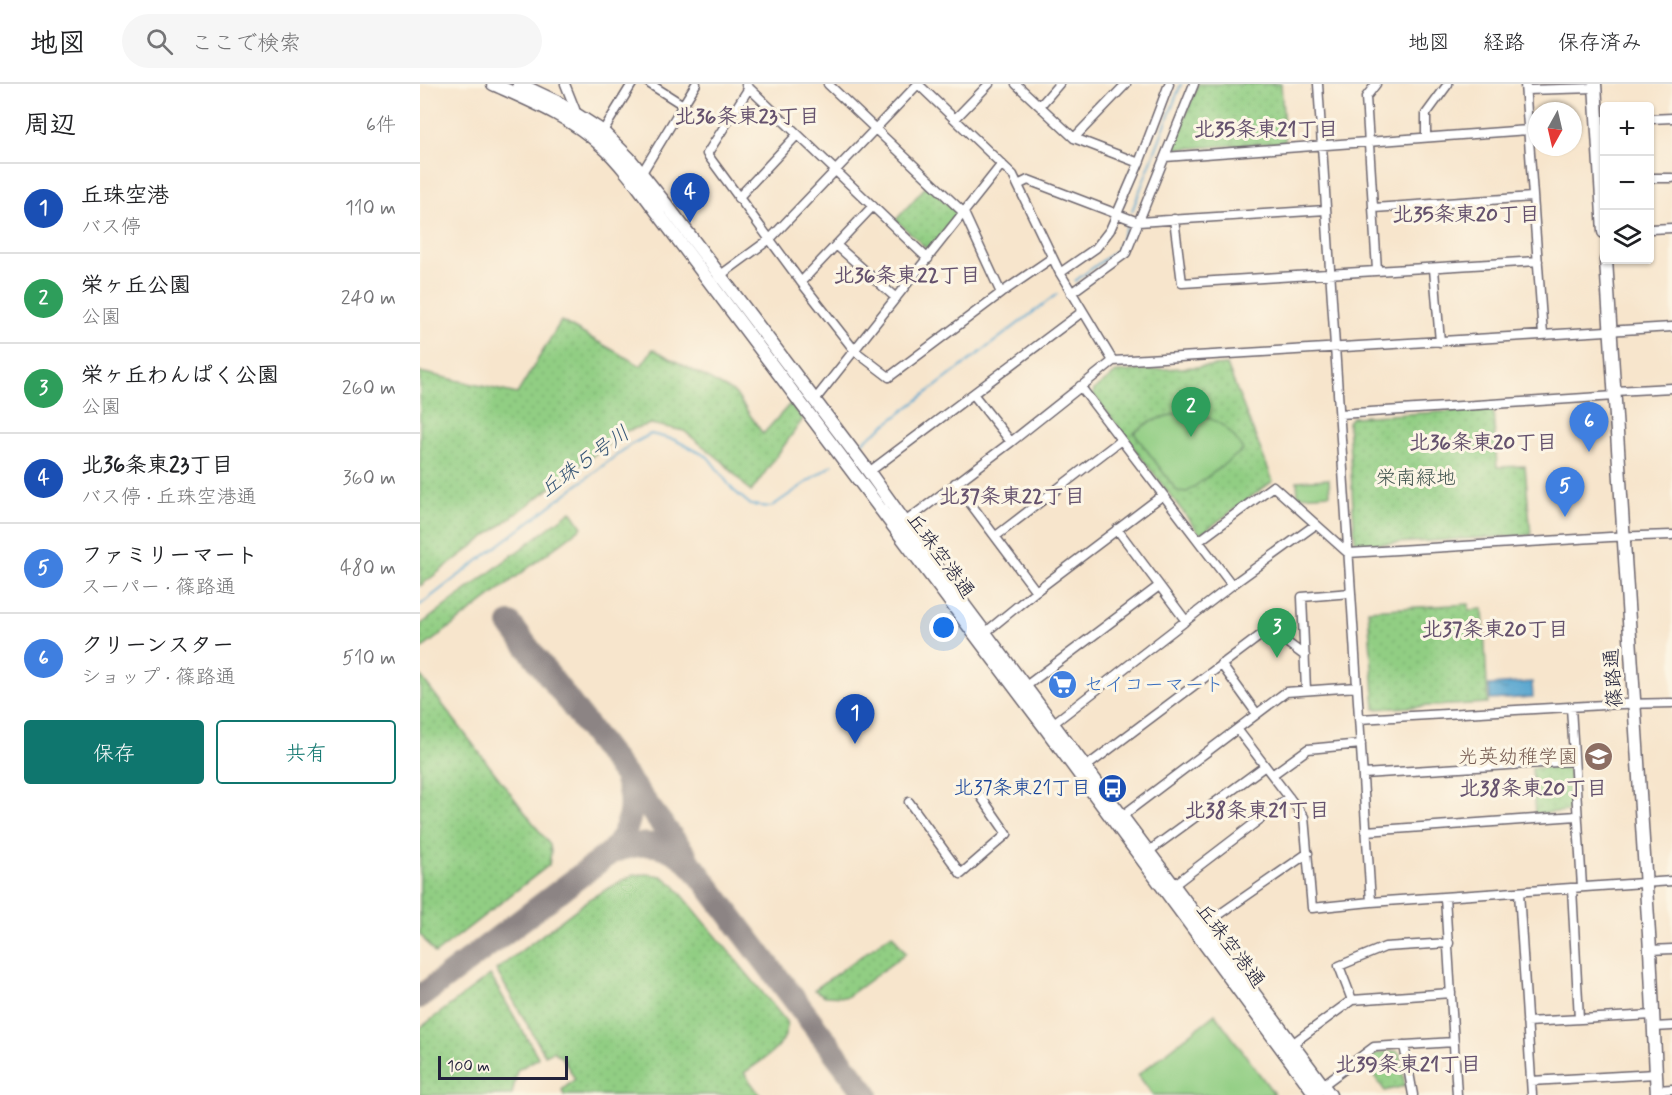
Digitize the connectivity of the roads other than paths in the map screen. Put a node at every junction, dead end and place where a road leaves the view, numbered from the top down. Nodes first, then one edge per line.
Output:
1 (493, 84) edge
2 (519, 84) edge
3 (632, 84) edge
4 (650, 84) edge
5 (696, 84) edge
6 (828, 84) edge
7 (918, 84) edge
8 (989, 84) edge
9 (1016, 84) edge
10 (1059, 84) edge
11 (1126, 84) edge
12 (1169, 84) edge
13 (1194, 84) edge
14 (1318, 84) edge
15 (1376, 84) edge
16 (1448, 84) edge
17 (568, 85) edge
18 (747, 86) edge
19 (1595, 86) edge
20 (1526, 87) edge
21 (683, 105) junction
22 (1040, 106) junction
23 (1600, 116) edge
24 (1672, 118) edge
25 (575, 119) junction
26 (1654, 119) edge
27 (955, 120) junction
28 (876, 129) junction
29 (1528, 130) joint
30 (797, 135) junction
31 (600, 137) junction
32 (1426, 137) junction
33 (1074, 138) junction
34 (1369, 141) junction
35 (1322, 144) junction
36 (1166, 156) junction
37 (1530, 156) edge
38 (1139, 163) junction
39 (1002, 164) junction
40 (836, 171) junction
41 (1654, 178) edge
42 (1672, 178) edge
43 (639, 179) junction
44 (1018, 185) junction
45 (1533, 197) junction
46 (738, 198) junction
47 (873, 206) junction
48 (1374, 208) junction
49 (1326, 210) junction
50 (964, 213) junction
51 (1117, 213) junction
52 (1174, 219) junction
53 (1138, 222) junction
54 (1672, 228) edge
55 (1654, 229) edge
56 (770, 239) junction
57 (836, 245) junction
58 (1052, 258) junction
59 (928, 259) junction
60 (1538, 261) junction
61 (1606, 264) edge
62 (1434, 268) junction
63 (1377, 270) junction
64 (1060, 273) junction
65 (1330, 273) junction
66 (715, 279) junction
67 (801, 282) junction
68 (1001, 293) junction
69 (1071, 293) junction
70 (896, 298) junction
71 (1082, 312) junction
72 (1672, 327) edge
73 (1611, 331) junction
74 (1543, 335) junction
75 (1440, 342) junction
76 (1335, 348) junction
77 (855, 351) junction
78 (1113, 361) junction
79 (1080, 386) junction
80 (1672, 388) edge
81 (973, 394) junction
82 (1615, 394) junction
83 (814, 401) junction
84 (1340, 414) junction
85 (1121, 440) junction
86 (1011, 442) junction
87 (869, 472) junction
88 (955, 483) junction
89 (1163, 495) junction
90 (1315, 525) junction
91 (900, 526) junction
92 (1117, 529) junction
93 (1672, 535) edge
94 (996, 536) junction
95 (1623, 537) junction
96 (1199, 541) junction
97 (1348, 553) junction
98 (1232, 585) junction
99 (1159, 586) junction
100 (1036, 591) junction
101 (1351, 593) junction
102 (1186, 621) junction
103 (982, 636) junction
104 (1305, 656) junction
105 (1221, 664) junction
106 (1026, 686) junction
107 (1357, 687) junction
108 (1306, 690) junction
109 (1672, 703) edge
110 (1635, 704) junction
111 (1571, 707) junction
112 (1257, 714) junction
113 (1359, 719) junction
114 (1050, 726) junction
115 (1237, 729) junction
116 (1361, 744) junction
117 (1574, 761) junction
118 (1086, 766) junction
119 (1265, 766) junction
120 (1363, 774) junction
121 (1272, 775) junction
122 (973, 785) dead end
123 (1288, 797) junction
124 (909, 802) dead end
125 (1577, 816) junction
126 (1118, 818) junction
127 (1366, 831) junction
128 (1149, 850) junction
129 (1308, 854) junction
130 (1672, 881) edge
131 (1646, 882) junction
132 (1582, 887) junction
133 (1170, 888) junction
134 (1572, 888) junction
135 (1519, 892) junction
136 (1445, 897) junction
137 (1371, 902) junction
138 (1199, 928) junction
139 (1449, 943) junction
140 (1672, 949) edge
141 (1650, 950) junction
142 (1451, 993) junction
143 (1352, 1000) junction
144 (1579, 1019) junction
145 (1654, 1021) junction
146 (1527, 1022) junction
147 (1672, 1026) edge
148 (1454, 1042) junction
149 (1292, 1044) junction
150 (1404, 1045) junction
151 (1656, 1074) junction
152 (1531, 1081) junction
153 (1672, 1089) edge
154 (1323, 1092) edge
155 (1657, 1092) edge
156 (1413, 1095) edge
157 (1457, 1095) edge
158 (1532, 1095) edge

1 - 25 main road, 丘珠空港通
2 - 25 main road, 丘珠空港通
3 - 31 street
4 - 21 street
5 - 21 street
6 - 28 street
7 - 27 street
7 - 28 street
8 - 27 street
9 - 22 street
10 - 22 street
11 - 33 street
12 - 38 street
13 - 36 street
14 - 35 street
15 - 34 street
16 - 32 street
17 - 25 street
18 - 30 street
18 - 46 street
19 - 20 street
19 - 23 main road
20 - 29 street
21 - 43 street
22 - 33 street
24 - 26 street
25 - 31 main road, 丘珠空港通
27 - 39 street
28 - 40 street
28 - 50 street
29 - 32 street
30 - 40 street
30 - 46 street
31 - 43 main road, 丘珠空港通
32 - 34 street
33 - 38 street
34 - 35 street
34 - 48 street
35 - 36 street
35 - 49 street
36 - 53 street
37 - 45 street
38 - 51 street
39 - 44 street
39 - 50 street
40 - 47 street
40 - 56 street
41 - 42 street
43 - 66 main road, 丘珠空港通
44 - 51 street
44 - 58 street
45 - 48 street
45 - 60 street
46 - 56 street
47 - 57 street
47 - 59 street
48 - 63 street
49 - 52 street
49 - 65 street
50 - 59 street
50 - 68 street
51 - 53 street
51 - 64 street
52 - 53 street
52 - 65 street
53 - 69 street
54 - 55 street
56 - 66 street
56 - 67 street
57 - 67 street
57 - 70 street
58 - 64 street
58 - 68 street
59 - 70 street
60 - 62 street
60 - 74 street
61 - 73 main road, 篠路通
62 - 63 street
62 - 75 street
63 - 65 street
64 - 69 street
65 - 76 street
66 - 83 main road, 丘珠空港通
66 - 91 main road, 丘珠空港通
67 - 77 street
68 - 77 street
69 - 71 street
70 - 77 street
71 - 78 street
71 - 81 street
72 - 73 street
73 - 74 street
73 - 82 main road, 篠路通
74 - 75 street
75 - 76 street
76 - 78 street
76 - 84 street
77 - 83 street
78 - 79 street
79 - 85 street
79 - 86 street
80 - 82 street
81 - 86 street
81 - 87 street
82 - 84 street
82 - 95 main road, 篠路通
83 - 87 main road, 丘珠空港通
84 - 97 street
85 - 89 street
85 - 94 street
86 - 88 street
87 - 91 main road, 丘珠空港通
88 - 91 street
88 - 94 street
89 - 92 street
89 - 96 street
90 - 96 street
90 - 97 street
90 - 98 street
91 - 103 main road, 丘珠空港通
92 - 99 street
92 - 100 street
93 - 95 street
94 - 100 street
95 - 97 street
95 - 110 main road, 篠路通
96 - 98 street
97 - 101 street
98 - 102 street
99 - 102 street
99 - 106 street
100 - 103 street
101 - 104 street
101 - 107 street
102 - 114 street
103 - 106 main road, 丘珠空港通
103 - 114 main road, 丘珠空港通
104 - 105 street
104 - 108 street
105 - 112 street
105 - 118 street
106 - 114 main road, 丘珠空港通
107 - 108 street
107 - 113 street
108 - 112 street
109 - 110 street
110 - 111 street
110 - 131 main road, 篠路通
111 - 113 street
111 - 117 street
112 - 115 street
113 - 116 street
114 - 118 main road, 丘珠空港通
114 - 126 main road, 丘珠空港通
115 - 119 street
115 - 126 street
116 - 120 street
116 - 121 street
117 - 120 street
117 - 125 street
118 - 126 main road, 丘珠空港通
119 - 121 street
119 - 128 street
120 - 127 street
121 - 123 street
122 - 124 street
123 - 129 street
123 - 133 street
125 - 127 street
125 - 132 street
126 - 128 main road, 丘珠空港通
126 - 133 main road, 丘珠空港通
127 - 137 street
128 - 133 main road, 丘珠空港通
129 - 137 street
129 - 138 street
130 - 131 street
131 - 132 street
131 - 141 main road, 篠路通
132 - 134 street
133 - 138 main road, 丘珠空港通
134 - 135 street
134 - 144 street
135 - 136 street
135 - 146 street
136 - 137 street
136 - 139 street
138 - 149 main road, 丘珠空港通
138 - 154 main road, 丘珠空港通
139 - 142 street
139 - 143 street
140 - 141 street
141 - 145 main road, 篠路通
142 - 143 street
142 - 148 street
143 - 149 street
144 - 145 street
144 - 146 street
145 - 147 street
145 - 151 main road, 篠路通
146 - 152 street
148 - 150 street
148 - 157 street
149 - 154 main road, 丘珠空港通
150 - 154 street
150 - 156 street
151 - 152 street
151 - 155 main road, 篠路通
152 - 158 street
153 - 155 street

